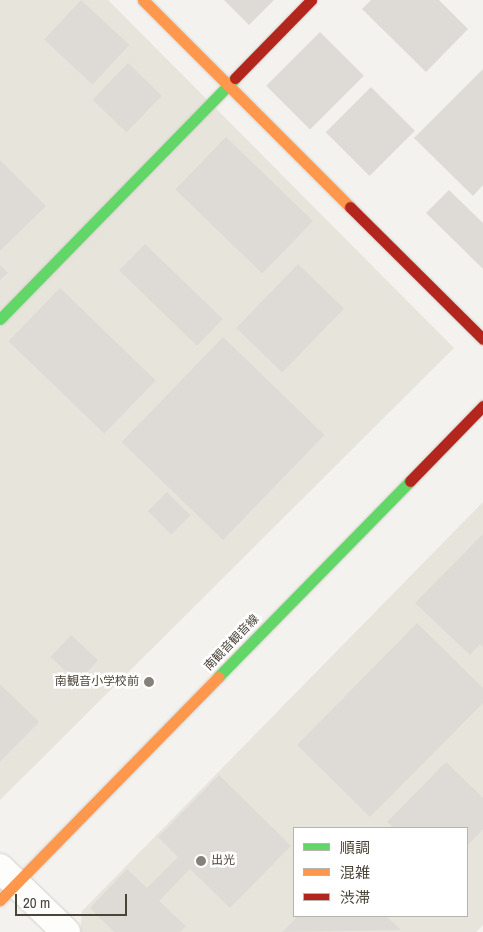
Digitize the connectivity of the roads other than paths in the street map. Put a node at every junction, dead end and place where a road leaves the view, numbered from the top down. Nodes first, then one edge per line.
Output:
1 (143, 0) edge
2 (311, 0) edge
3 (228, 84) junction
4 (0, 319) edge
5 (483, 338) edge
6 (483, 406) edge
7 (5, 884) edge
8 (66, 932) edge

1 - 3 street
2 - 3 street
3 - 4 street
3 - 5 street
6 - 7 street, 南観音観音線
7 - 8 street

